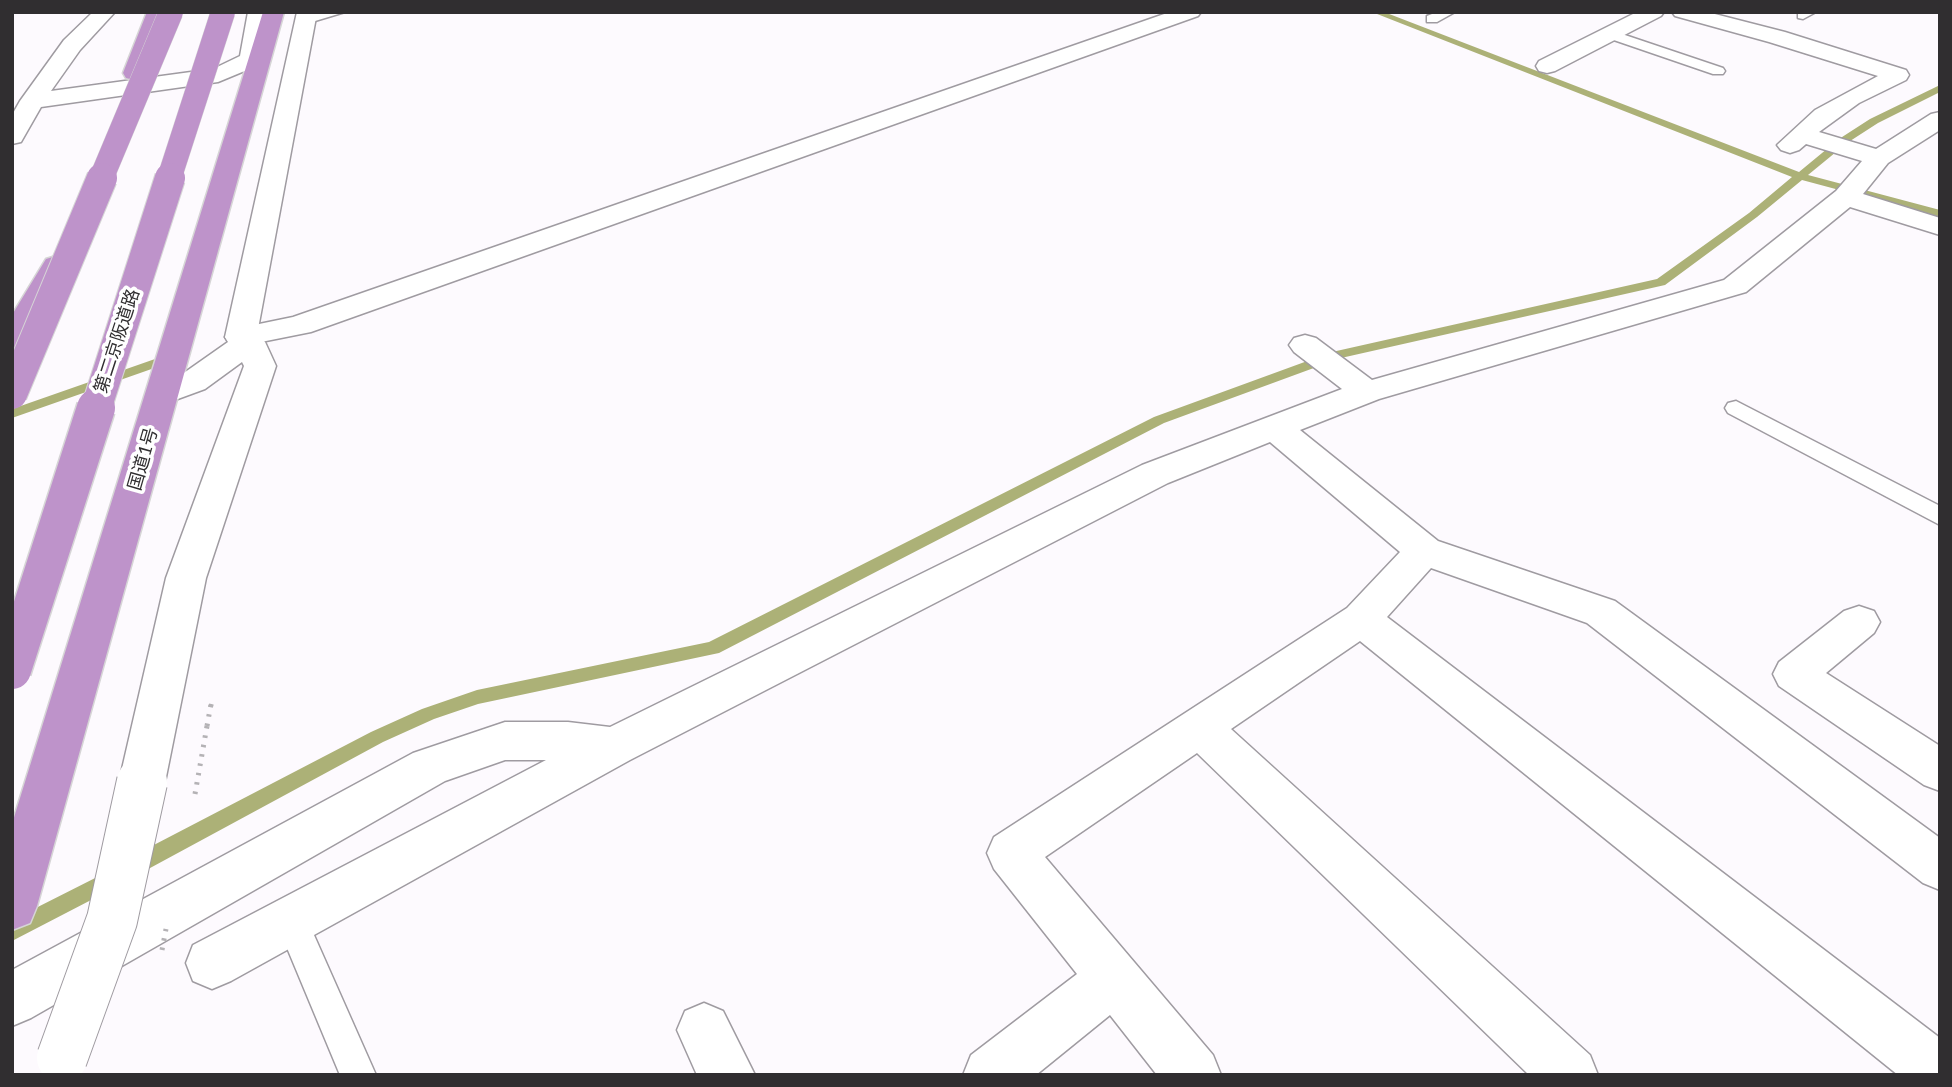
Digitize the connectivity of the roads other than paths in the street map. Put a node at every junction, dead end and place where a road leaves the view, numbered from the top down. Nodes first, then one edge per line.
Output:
1 (83, 12) edge
2 (105, 12) edge
3 (158, 12) edge
4 (171, 12) edge
5 (223, 12) edge
6 (258, 12) edge
7 (339, 12) edge
8 (1191, 12) edge
9 (1449, 12) edge
10 (1654, 12) edge
11 (1682, 12) edge
12 (295, 15) edge
13 (1432, 19) dead end
14 (1610, 34) junction
15 (72, 45) junction
16 (1547, 66) dead end
17 (1718, 71) dead end
18 (129, 88) junction
19 (32, 101) junction
20 (1936, 125) edge
21 (12, 137) edge
22 (1879, 158) junction
23 (1846, 197) junction
24 (1940, 228) edge
25 (245, 339) junction
26 (12, 342) edge
27 (1305, 345) dead end
28 (1367, 392) junction
29 (163, 393) junction
30 (12, 394) edge
31 (1737, 408) dead end
32 (1274, 427) junction
33 (1940, 517) edge
34 (1424, 551) junction
35 (1360, 619) junction
36 (1859, 622) dead end
37 (12, 670) edge
38 (1199, 727) junction
39 (614, 746) junction
40 (1940, 771) edge
41 (1940, 867) edge
42 (14, 899) edge
43 (290, 919) junction
44 (212, 963) dead end
45 (1114, 978) junction
46 (12, 999) edge
47 (58, 1067) edge
48 (1940, 1073) edge
49 (358, 1075) edge
50 (991, 1075) edge
51 (1193, 1075) edge
52 (1570, 1075) edge

1 - 15 street
2 - 15 street
3 - 18 highway
4 - 30 highway, bridge
5 - 37 highway, 第二京阪道路, bridge
6 - 18 street
7 - 12 lane
8 - 25 street
9 - 13 lane
10 - 14 street
11 - 22 street
12 - 25 street
12 - 29 highway, 国道1号
14 - 16 street
14 - 17 lane
15 - 19 street
18 - 19 street
18 - 26 highway
19 - 21 street
20 - 22 street
22 - 23 street
23 - 24 street
23 - 28 street
25 - 29 street
25 - 47 street, bridge
27 - 28 street
28 - 32 street
29 - 42 highway, 国道1号
31 - 33 lane
32 - 34 street
32 - 39 street
34 - 35 street
34 - 41 street
35 - 38 street
35 - 48 street
36 - 40 street
38 - 45 street
38 - 52 street
39 - 43 street
39 - 46 street
43 - 44 street
43 - 49 lane
45 - 50 street
45 - 51 street

